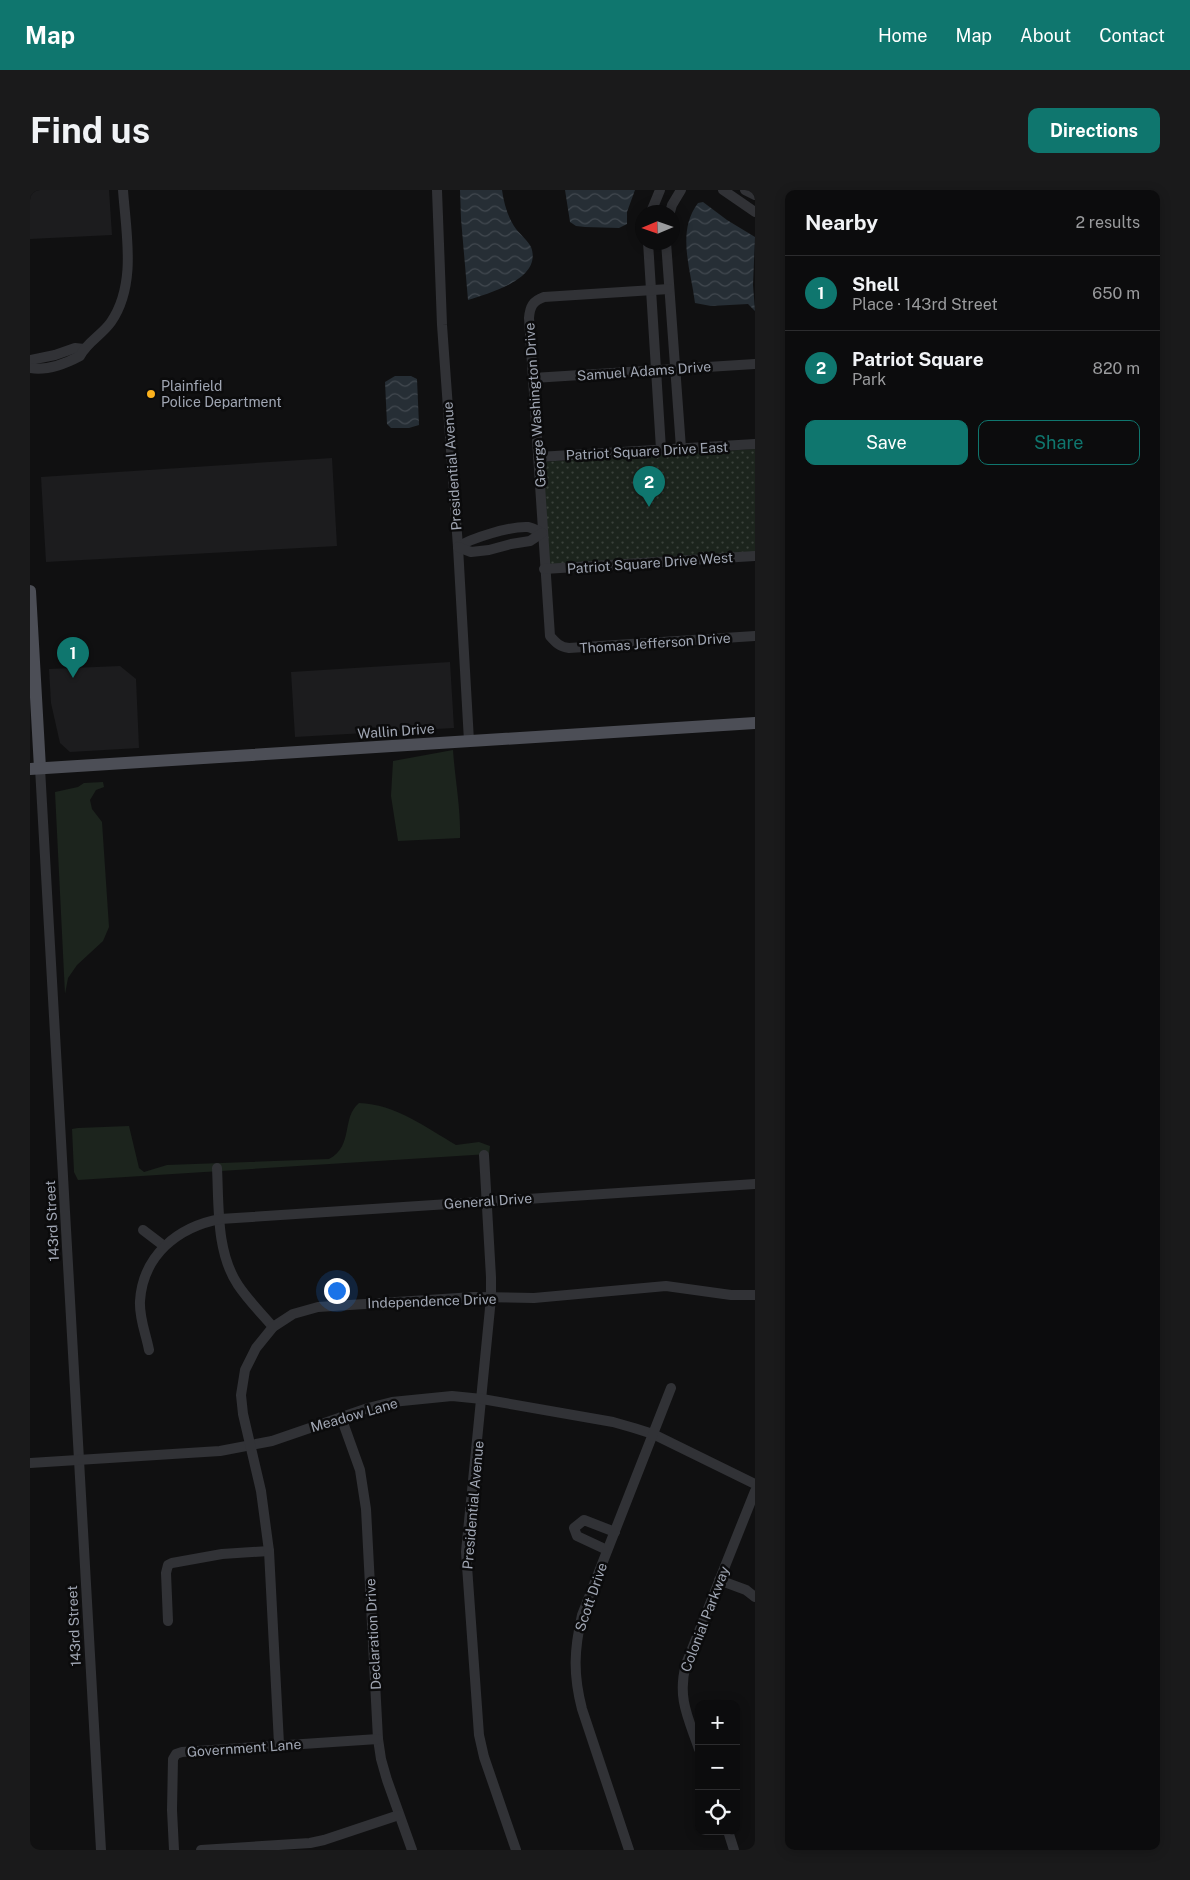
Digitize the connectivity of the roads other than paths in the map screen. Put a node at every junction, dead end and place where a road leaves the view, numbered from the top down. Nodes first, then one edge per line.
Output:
1 (123, 190) edge
2 (436, 190) edge
3 (660, 190) edge
4 (681, 190) edge
5 (723, 190) edge
6 (745, 190) edge
7 (755, 195) edge
8 (653, 205) edge
9 (673, 205) edge
10 (755, 212) edge
11 (648, 250) edge
12 (667, 250) edge
13 (669, 289) junction
14 (650, 290) junction
15 (84, 349) junction
16 (30, 360) edge
17 (755, 364) edge
18 (30, 368) edge
19 (674, 370) junction
20 (656, 371) junction
21 (533, 378) junction
22 (755, 444) edge
23 (681, 448) junction
24 (661, 449) junction
25 (538, 457) junction
26 (542, 533) junction
27 (458, 547) junction
28 (755, 556) edge
29 (544, 569) junction
30 (30, 592) edge
31 (755, 636) edge
32 (555, 643) joint
33 (755, 723) edge
34 (469, 741) junction
35 (35, 769) edge
36 (484, 1155) dead end
37 (217, 1168) dead end
38 (755, 1184) edge
39 (486, 1201) junction
40 (220, 1219) junction
41 (143, 1230) dead end
42 (164, 1246) junction
43 (755, 1295) edge
44 (490, 1298) junction
45 (273, 1327) junction
46 (149, 1350) dead end
47 (672, 1388) dead end
48 (482, 1398) junction
49 (341, 1417) junction
50 (653, 1434) junction
51 (250, 1446) junction
52 (80, 1460) junction
53 (30, 1463) edge
54 (755, 1484) edge
55 (755, 1491) edge
56 (614, 1532) junction
57 (607, 1550) junction
58 (269, 1551) junction
59 (719, 1580) junction
60 (755, 1597) edge
61 (168, 1621) dead end
62 (378, 1739) junction
63 (280, 1744) junction
64 (698, 1745) edge
65 (399, 1815) junction
66 (729, 1835) edge
67 (101, 1850) edge
68 (174, 1850) edge
69 (201, 1850) edge
70 (412, 1850) edge
71 (516, 1850) edge
72 (629, 1850) edge
73 (734, 1850) edge

1 - 15 street
2 - 27 street, Presidential Avenue
3 - 8 street
4 - 9 street
5 - 10 street
6 - 7 street
11 - 14 street
12 - 13 street
13 - 14 street, George Washington Drive
13 - 19 street
14 - 20 street
14 - 21 street, George Washington Drive
15 - 16 street
15 - 18 street
17 - 19 street, Samuel Adams Drive
19 - 20 street, Samuel Adams Drive
19 - 23 street
20 - 21 street, Samuel Adams Drive
20 - 24 street
21 - 25 street, George Washington Drive
22 - 23 street, Patriot Square Drive East
23 - 24 street, Patriot Square Drive East
24 - 25 street, Patriot Square Drive East
25 - 26 street, George Washington Drive
26 - 27 street
26 - 27 street
26 - 29 street, George Washington Drive
27 - 34 street, Presidential Avenue
28 - 29 street, Patriot Square Drive West
29 - 32 street, George Washington Drive
30 - 35 main road, 143rd Street
31 - 32 street, Thomas Jefferson Drive
33 - 34 main road, Wallin Drive
34 - 35 main road, Wallin Drive
35 - 52 street, 143rd Street
36 - 39 street, Presidential Avenue
37 - 40 street
38 - 39 street, General Drive
39 - 40 street, General Drive
39 - 44 street, Presidential Avenue
40 - 42 street, General Drive
40 - 45 street
41 - 42 street
42 - 46 street, General Drive
43 - 44 street, Independence Drive
44 - 45 street, Independence Drive
44 - 48 street, Presidential Avenue
45 - 51 street, Independence Drive
47 - 50 street, Scott Drive
48 - 49 street, Meadow Lane
48 - 50 street, Meadow Lane
48 - 71 street, Presidential Avenue
49 - 51 street, Meadow Lane
49 - 62 street, Declaration Drive
50 - 54 street, Meadow Lane
50 - 56 street, Scott Drive
51 - 52 street, Meadow Lane
51 - 58 street, Independence Drive
52 - 53 street, Meadow Lane
52 - 67 street, 143rd Street
55 - 59 street, Colonial Parkway
56 - 57 street, Scott Drive
56 - 57 street
57 - 72 street, Scott Drive
58 - 61 street
58 - 63 street, Independence Drive
59 - 60 street
59 - 64 street, Colonial Parkway
62 - 63 street, Government Lane
62 - 65 street, Declaration Drive
63 - 68 street, Government Lane
65 - 69 street
65 - 70 street, Declaration Drive
66 - 73 street

